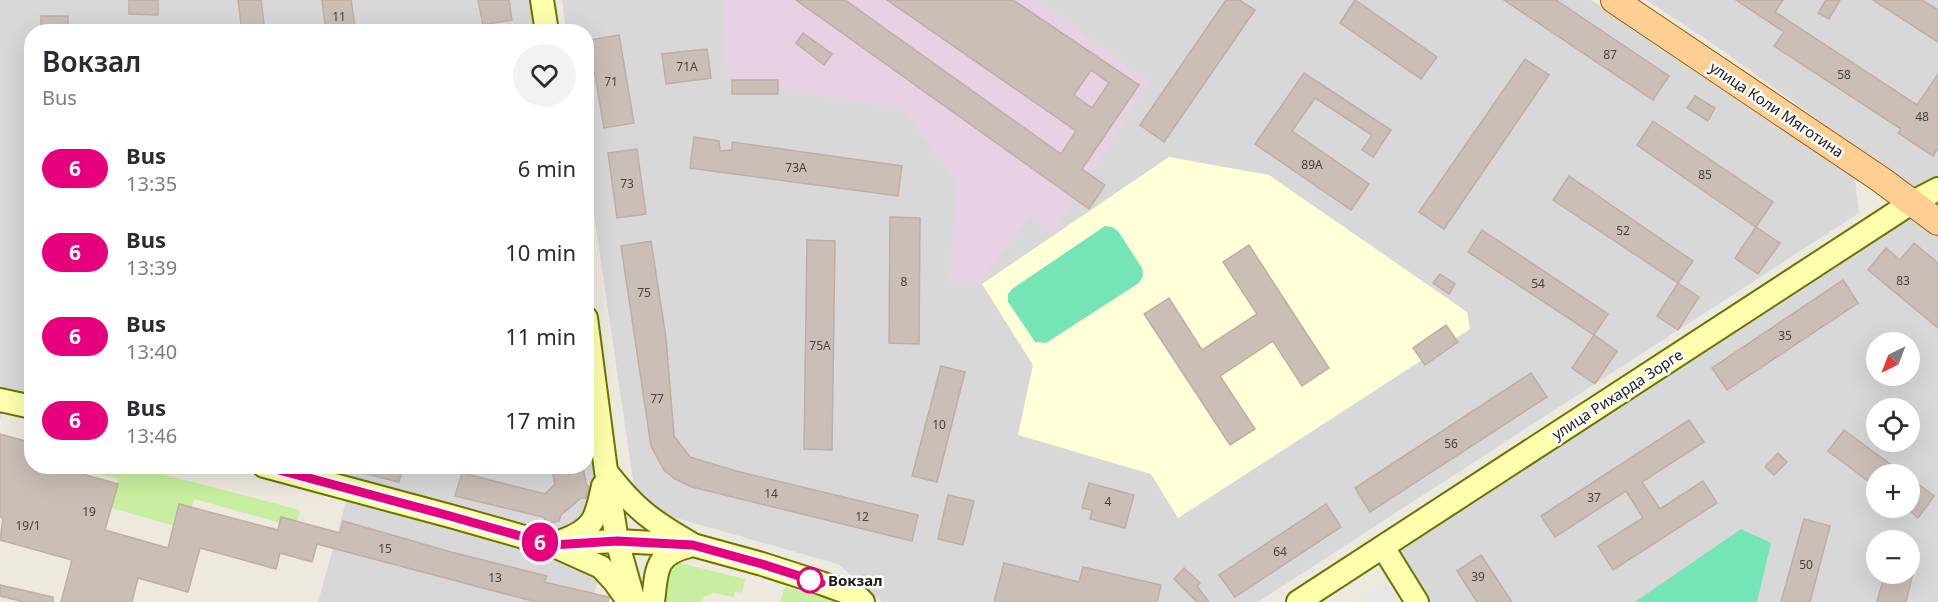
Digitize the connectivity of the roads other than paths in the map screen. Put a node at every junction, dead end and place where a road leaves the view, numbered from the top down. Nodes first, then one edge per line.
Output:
1 (542, 0) edge
2 (1614, 0) edge
3 (546, 24) edge
4 (1938, 189) edge
5 (1911, 202) junction
6 (1938, 222) edge
7 (594, 379) edge
8 (0, 400) edge
9 (24, 405) edge
10 (606, 471) junction
11 (294, 474) edge
12 (617, 541) junction
13 (552, 545) junction
14 (693, 545) junction
15 (1383, 547) junction
16 (860, 600) edge
17 (629, 602) edge
18 (634, 602) edge
19 (653, 602) edge
20 (1299, 602) edge
21 (1417, 602) edge

1 - 3 main road
2 - 5 main road, улица Коли Мяготина
4 - 5 main road, улица Рихарда Зорге
5 - 6 main road, улица Коли Мяготина
5 - 15 main road, улица Рихарда Зорге
7 - 10 main road
8 - 9 main road
10 - 12 main road
10 - 13 main road
10 - 14 main road
11 - 13 main road
12 - 13 main road
12 - 14 main road
12 - 18 main road
13 - 17 main road
14 - 16 main road
14 - 19 main road
15 - 20 main road, улица Рихарда Зорге
15 - 21 main road

